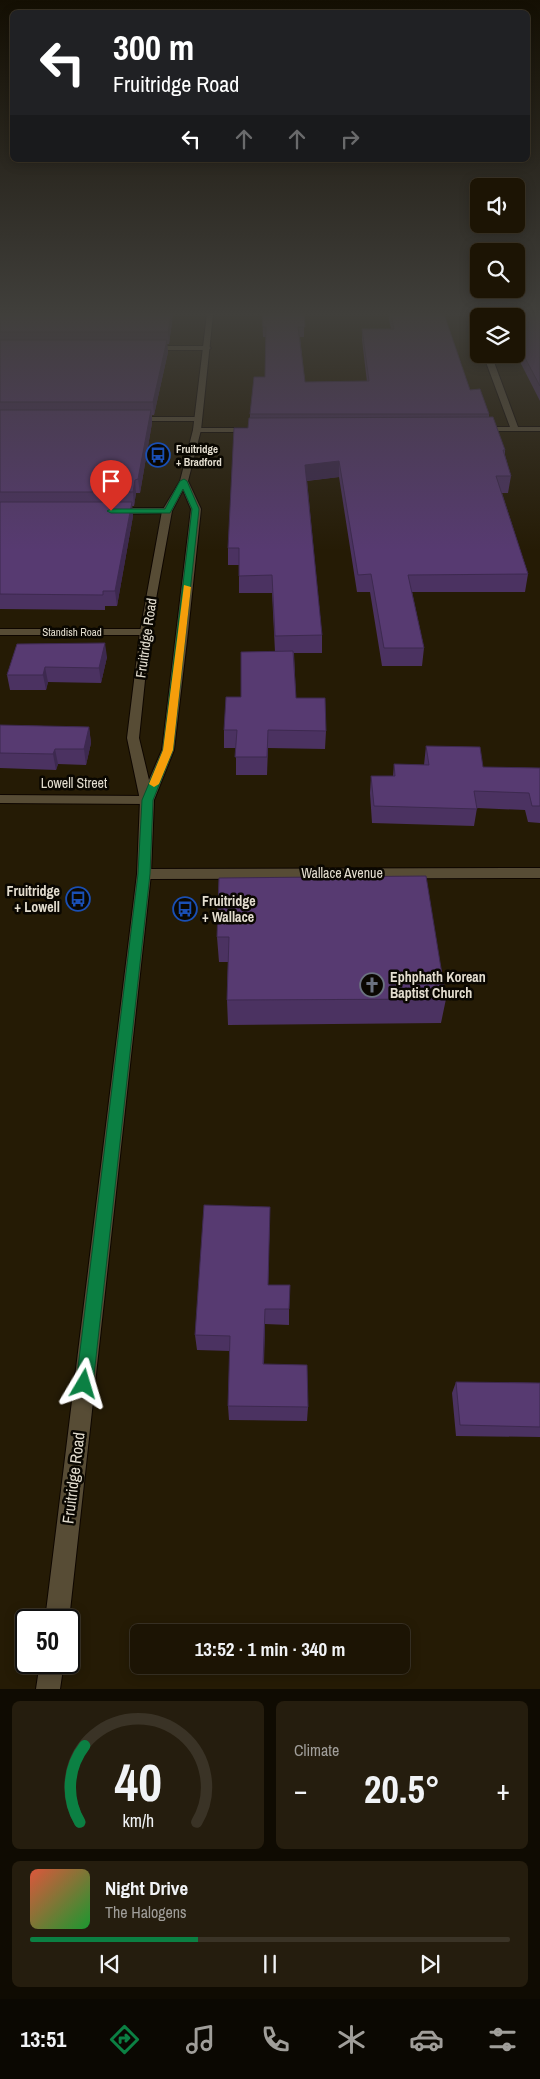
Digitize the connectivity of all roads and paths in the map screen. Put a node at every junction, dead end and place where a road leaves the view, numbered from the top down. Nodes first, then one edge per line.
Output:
1 (201, 393) edge
2 (501, 393) edge
3 (120, 419) edge
4 (198, 419) junction
5 (466, 429) edge
6 (515, 429) junction
7 (540, 429) edge
8 (197, 430) junction
9 (261, 430) edge
10 (184, 481) junction
11 (108, 511) edge
12 (167, 511) junction
13 (0, 632) edge
14 (145, 632) junction
15 (0, 799) edge
16 (147, 800) junction
17 (540, 873) edge
18 (144, 874) junction
19 (57, 1609) edge
20 (50, 1674) edge
21 (48, 1689) edge

1 - 4 main road, Fruitridge Road
2 - 6 main road
3 - 4 main road
4 - 8 main road, Fruitridge Road
5 - 6 main road
6 - 7 main road
8 - 9 main road
8 - 10 main road, Fruitridge Road
10 - 12 main road, Fruitridge Road
10 - 16 main road, Fruitridge Road
11 - 12 main road
12 - 14 main road, Fruitridge Road
13 - 14 main road, Standish Road
14 - 16 main road, Fruitridge Road
15 - 16 main road, Lowell Street
16 - 18 main road, Fruitridge Road
17 - 18 main road, Wallace Avenue
18 - 19 main road, Fruitridge Road
20 - 21 main road

